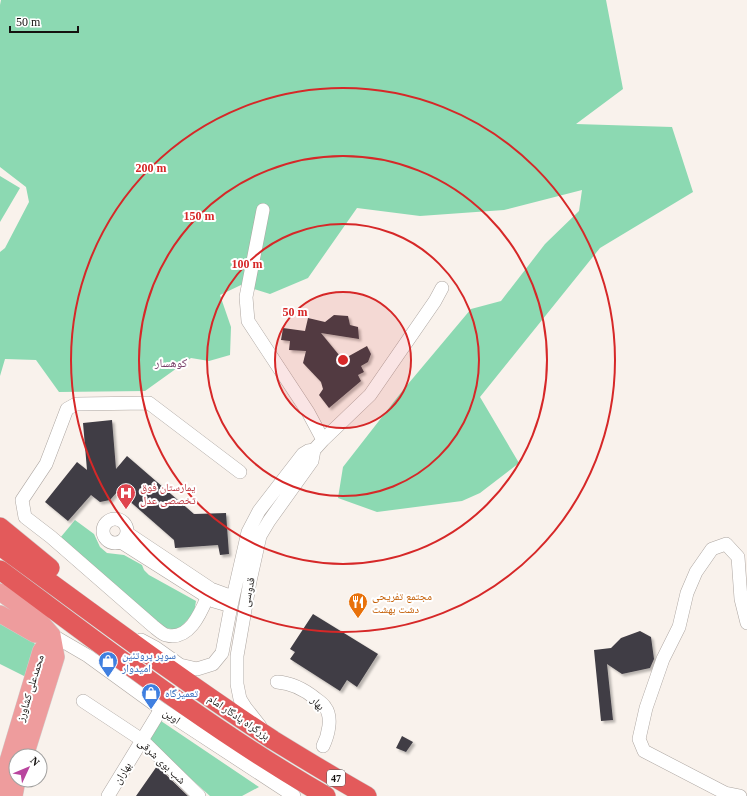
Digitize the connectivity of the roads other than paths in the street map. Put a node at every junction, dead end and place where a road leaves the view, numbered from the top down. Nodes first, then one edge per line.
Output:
1 (263, 210) dead end
2 (442, 288) dead end
3 (323, 440) junction
4 (314, 450) junction
5 (240, 472) dead end
6 (0, 526) edge
7 (124, 537) dead end
8 (0, 546) edge
9 (0, 570) edge
10 (0, 592) edge
11 (209, 593) junction
12 (232, 602) junction
13 (92, 613) junction
14 (0, 614) edge
15 (747, 623) edge
16 (118, 632) junction
17 (52, 635) junction
18 (222, 653) junction
19 (237, 656) junction
20 (277, 682) dead end
21 (82, 701) dead end
22 (161, 709) junction
23 (272, 739) junction
24 (142, 740) junction
25 (323, 746) dead end
26 (27, 748) edge
27 (1, 796) edge
28 (108, 796) edge
29 (199, 796) edge
30 (293, 796) edge
31 (326, 796) edge
32 (367, 796) edge
33 (740, 796) edge

1 - 3 street
2 - 3 street
3 - 4 street
4 - 12 street
4 - 19 street, قدوسی
5 - 11 street
6 - 13 highway
7 - 11 street
8 - 13 highway, بزرگراه یادگار امام / 47
9 - 31 highway, بزرگراه یادگار امام / 47
10 - 17 main road, اوین
11 - 12 street
12 - 18 street
13 - 16 highway, بزرگراه یادگار امام / 47
14 - 17 main road, اوین
15 - 33 street
16 - 18 street
16 - 23 highway, بزرگراه یادگار امام / 47
17 - 22 street, اوین
17 - 26 main road, محمدعلی کشاورز
17 - 27 main road, محمدعلی کشاورز
18 - 19 street
19 - 23 street, قدوسی
20 - 25 street, بهار
21 - 24 street, شب بوی شرقی
22 - 24 street, بهاران
22 - 30 street, اوین
23 - 32 highway, بزرگراه یادگار امام / 47
24 - 28 street, بهاران
24 - 29 street, شب بوی شرقی

